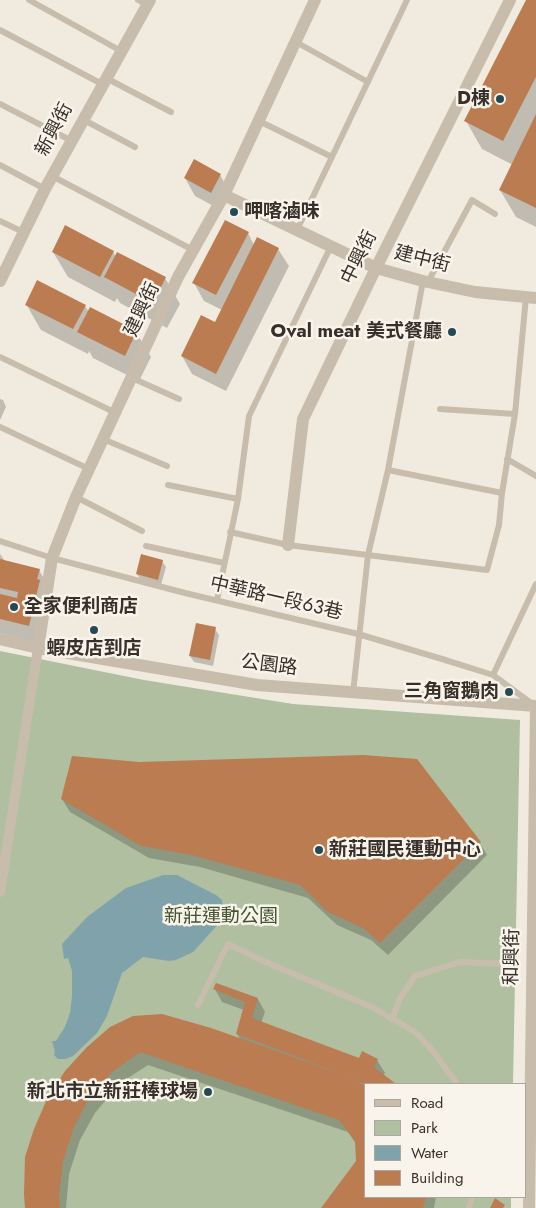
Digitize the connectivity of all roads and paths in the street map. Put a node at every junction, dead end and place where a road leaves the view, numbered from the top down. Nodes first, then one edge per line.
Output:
1 (29, 0) edge
2 (315, 0) edge
3 (407, 0) edge
4 (510, 0) edge
5 (145, 2) edge
6 (0, 30) edge
7 (296, 42) junction
8 (121, 51) junction
9 (104, 81) junction
10 (368, 82) junction
11 (0, 104) edge
12 (171, 112) dead end
13 (82, 119) junction
14 (259, 120) junction
15 (72, 141) junction
16 (135, 148) dead end
17 (332, 157) junction
18 (0, 165) edge
19 (52, 176) junction
20 (45, 189) junction
21 (224, 195) junction
22 (495, 214) dead end
23 (0, 221) edge
24 (296, 230) junction
25 (23, 232) junction
26 (331, 246) junction
27 (193, 250) junction
28 (376, 268) junction
29 (0, 281) edge
30 (425, 282) junction
31 (531, 298) edge
32 (0, 357) edge
33 (132, 378) junction
34 (179, 399) dead end
35 (440, 409) dead end
36 (116, 413) junction
37 (515, 414) junction
38 (0, 428) edge
39 (104, 439) junction
40 (507, 459) junction
41 (167, 466) dead end
42 (89, 470) junction
43 (388, 470) junction
44 (536, 476) edge
45 (168, 485) dead end
46 (502, 492) junction
47 (76, 497) junction
48 (238, 499) junction
49 (142, 532) dead end
50 (230, 532) junction
51 (0, 541) edge
52 (288, 545) junction
53 (146, 546) dead end
54 (368, 555) junction
55 (52, 558) junction
56 (224, 563) junction
57 (536, 584) edge
58 (217, 600) junction
59 (358, 634) junction
60 (0, 638) edge
61 (38, 648) junction
62 (493, 675) junction
63 (353, 693) junction
64 (536, 706) edge
65 (535, 790) edge
66 (534, 860) edge
67 (0, 892) edge
68 (534, 912) edge
69 (508, 964) dead end
70 (198, 1005) dead end
71 (392, 1019) junction
72 (456, 1083) edge
73 (533, 1094) edge
74 (533, 1145) edge
75 (529, 1208) edge

1 - 8 lane
2 - 7 street, 建興街
3 - 10 lane
4 - 28 street, 中興街
5 - 8 street, 新興街
6 - 9 lane
7 - 10 lane
7 - 14 street, 建興街
8 - 9 street, 新興街
9 - 12 lane
9 - 13 street, 新興街
10 - 17 lane
11 - 15 lane
13 - 15 street, 新興街
13 - 16 lane
14 - 17 lane
14 - 21 street, 建興街
15 - 19 street, 新興街
17 - 24 lane
18 - 20 lane
19 - 20 street, 新興街
19 - 27 lane
20 - 25 street, 新興街
21 - 24 street, 建中街
21 - 27 street, 建興街
22 - 30 lane
23 - 25 lane
24 - 26 street, 建中街
25 - 29 street, 新興街
26 - 28 street, 建中街
26 - 48 lane
27 - 33 street, 建興街
28 - 30 street, 建中街
28 - 52 street, 中興街
30 - 31 street, 建中街
30 - 43 lane
31 - 37 lane
32 - 36 lane
33 - 34 lane
33 - 36 street, 建興街
35 - 37 lane
36 - 39 street, 建興街
37 - 40 lane
38 - 42 lane
39 - 41 lane
39 - 42 street, 建興街
40 - 44 lane
40 - 46 lane
42 - 47 street, 建興街
43 - 46 lane
43 - 54 lane
45 - 48 lane
46 - 54 lane
47 - 49 lane
47 - 55 street, 建興街
48 - 50 lane
50 - 52 lane
50 - 56 lane
51 - 55 lane, 中華路一段63巷
52 - 54 lane
53 - 56 lane
54 - 59 lane
55 - 58 lane, 中華路一段63巷
55 - 61 street, 建興街
56 - 58 lane
57 - 62 lane
58 - 59 lane, 中華路一段63巷
59 - 62 lane, 中華路一段63巷
59 - 63 lane
60 - 61 street, 公園路
61 - 63 street, 公園路
61 - 67 street
62 - 64 lane, 中華路一段63巷
63 - 64 street, 公園路
64 - 65 street, 和興街
65 - 66 street, 和興街
66 - 68 street, 和興街
68 - 73 street, 和興街
69 - 71 lane
70 - 71 lane
71 - 72 lane
73 - 74 street, 和興街
74 - 75 street, 和興街

